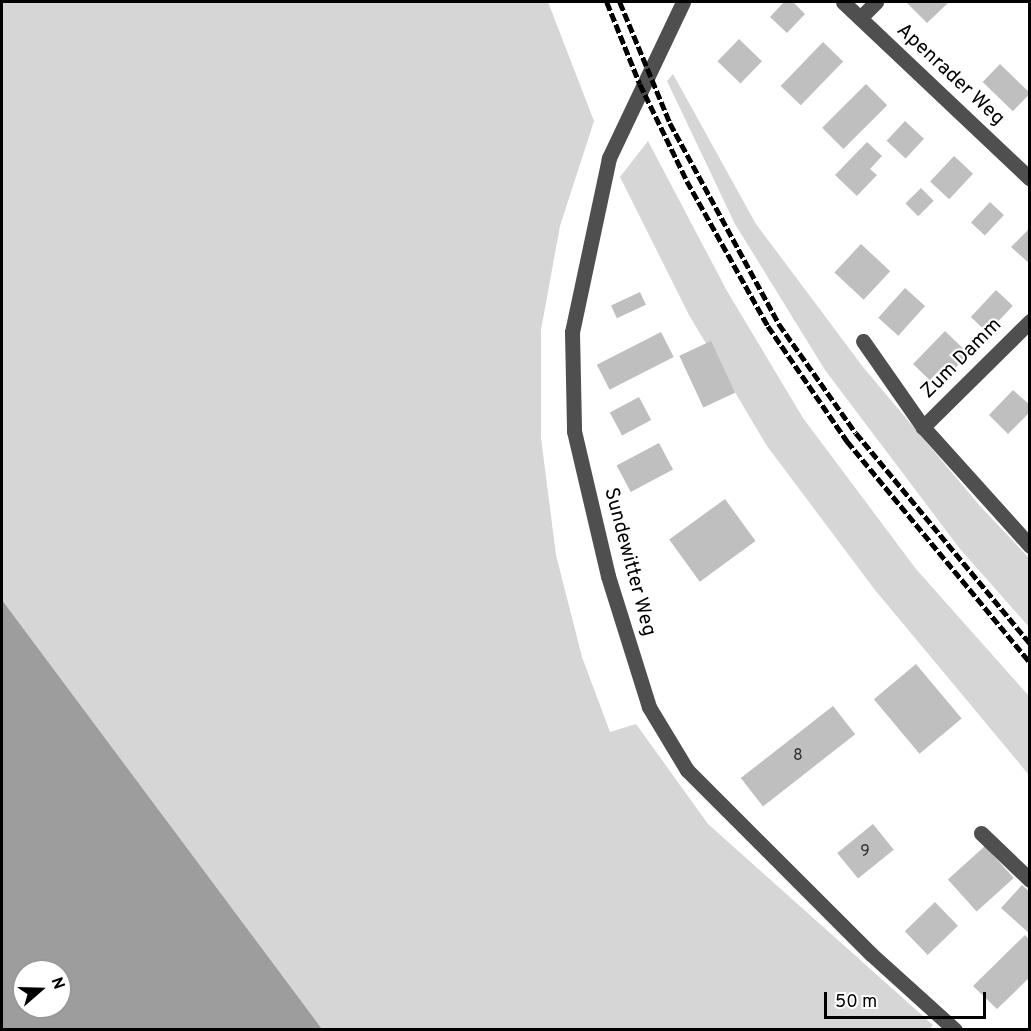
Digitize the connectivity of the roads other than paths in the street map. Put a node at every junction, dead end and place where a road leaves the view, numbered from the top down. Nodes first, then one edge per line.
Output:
1 (683, 2) edge
2 (843, 2) edge
3 (876, 2) edge
4 (860, 18) junction
5 (1029, 179) edge
6 (1029, 321) edge
7 (863, 341) dead end
8 (923, 427) junction
9 (1029, 546) edge
10 (981, 833) dead end
11 (1029, 880) edge
12 (955, 1029) edge

1 - 12 street, Sundewitter Weg
2 - 4 street, Apenrader Weg
3 - 4 street
4 - 5 street, Apenrader Weg
6 - 8 street, Zum Damm
7 - 8 street, Zum Damm
8 - 9 street, Zum Damm
10 - 11 street

